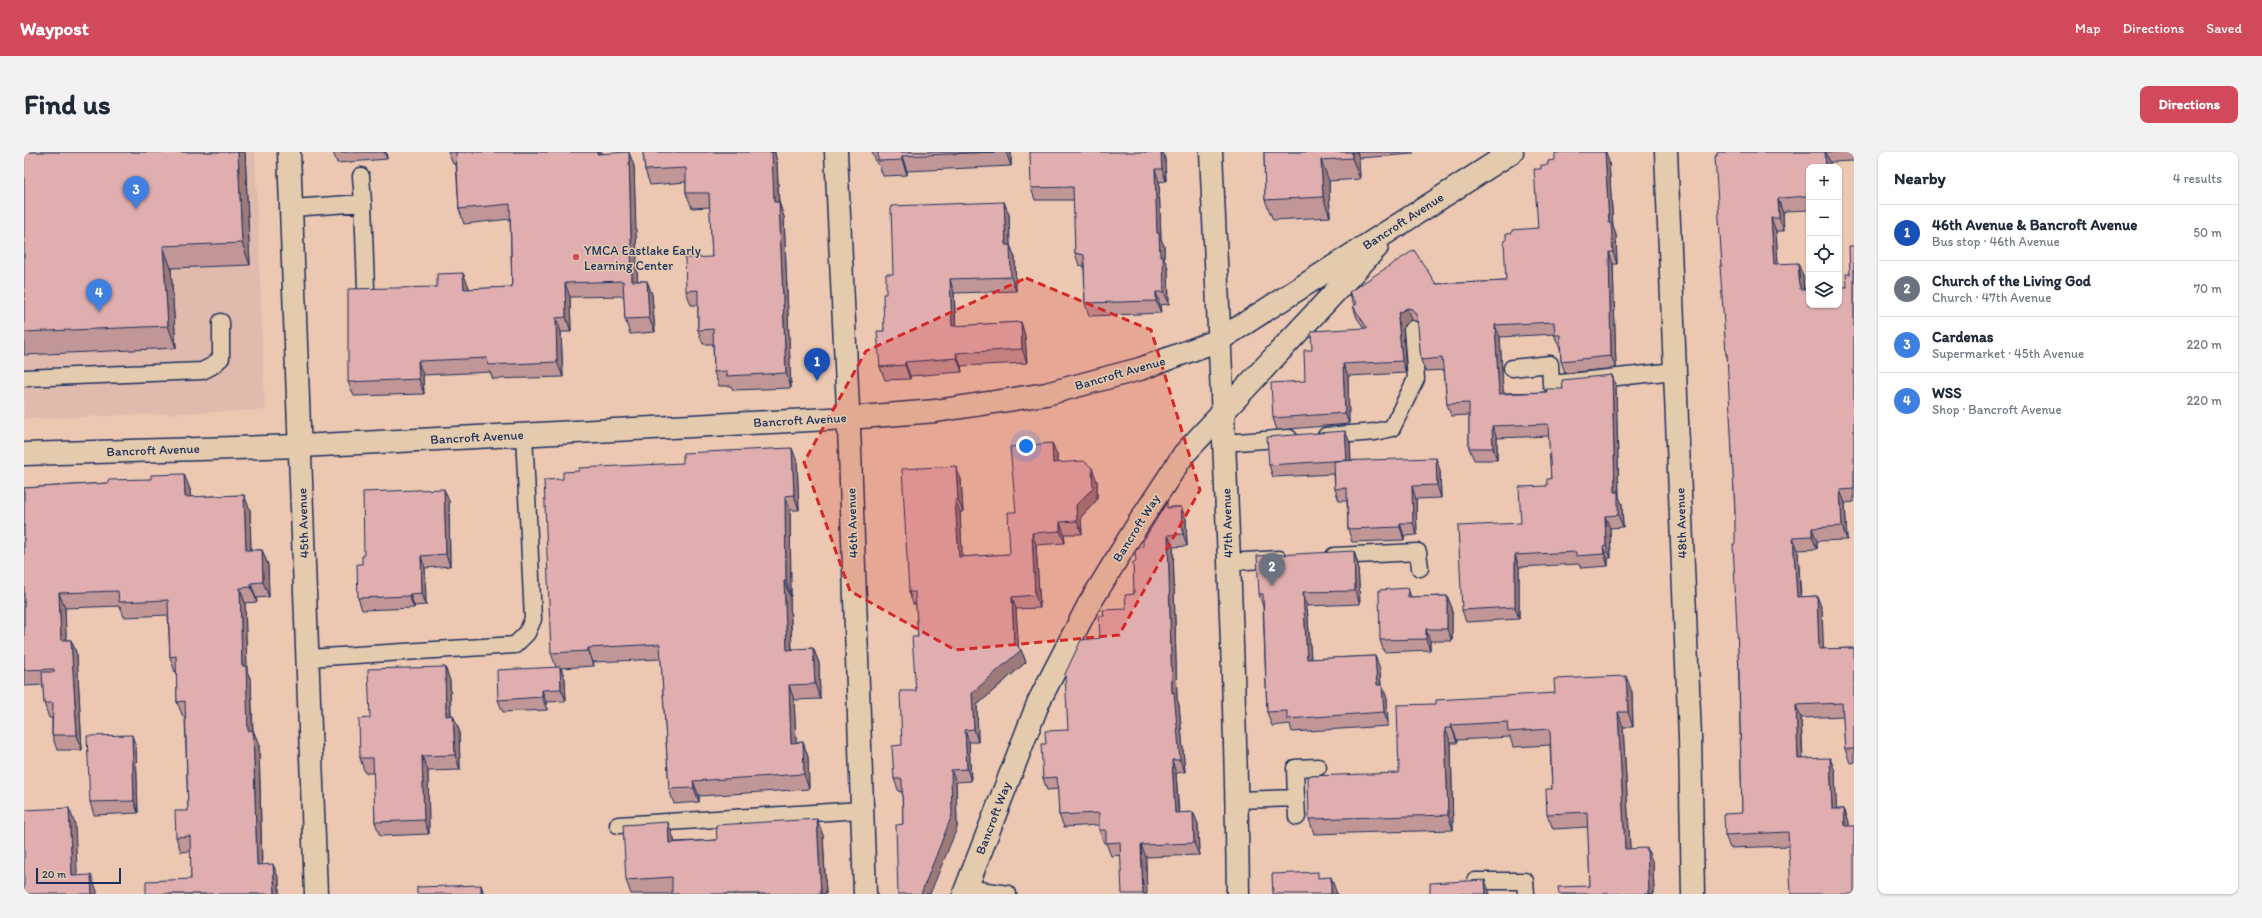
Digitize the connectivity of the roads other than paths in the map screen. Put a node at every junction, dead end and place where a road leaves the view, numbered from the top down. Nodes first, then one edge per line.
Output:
1 (289, 152) edge
2 (836, 152) edge
3 (1211, 152) edge
4 (1512, 152) edge
5 (1666, 152) edge
6 (361, 176) dead end
7 (363, 204) junction
8 (292, 208) junction
9 (1400, 223) junction
10 (366, 289) edge
11 (221, 322) dead end
12 (1412, 329) dead end
13 (1219, 340) junction
14 (1512, 368) dead end
15 (1675, 371) junction
16 (24, 378) edge
17 (1223, 411) junction
18 (848, 418) junction
19 (524, 434) junction
20 (1224, 443) junction
21 (301, 446) junction
22 (24, 454) edge
23 (1316, 557) edge
24 (1292, 558) edge
25 (1229, 562) junction
26 (1420, 568) dead end
27 (308, 658) junction
28 (1318, 767) dead end
29 (1296, 798) junction
30 (1237, 800) junction
31 (862, 810) junction
32 (1297, 817) dead end
33 (618, 825) dead end
34 (1474, 881) edge
35 (965, 891) edge
36 (316, 894) edge
37 (865, 894) edge
38 (1008, 894) edge
39 (1238, 894) edge
40 (1526, 894) edge
41 (1693, 894) edge

1 - 8 street, 45th Avenue
2 - 18 street, 46th Avenue
3 - 13 street, 47th Avenue
4 - 9 street, Bancroft Avenue
5 - 15 street, 48th Avenue
6 - 7 lane
7 - 8 lane
7 - 10 lane
8 - 21 street, 45th Avenue
9 - 13 street, Bancroft Avenue
9 - 17 street, Bancroft Way
11 - 16 lane
12 - 20 lane
13 - 17 street, 47th Avenue
13 - 18 street, Bancroft Avenue
14 - 15 lane
15 - 41 street, 48th Avenue
17 - 20 street, 47th Avenue
17 - 35 street, Bancroft Way
18 - 19 street, Bancroft Avenue
18 - 31 street, 46th Avenue
19 - 21 street, Bancroft Avenue
19 - 27 lane
20 - 25 street, 47th Avenue
21 - 22 street, Bancroft Avenue
21 - 27 street, 45th Avenue
23 - 26 lane
24 - 25 lane
25 - 30 street, 47th Avenue
27 - 36 street, 45th Avenue
28 - 29 lane
29 - 30 lane
29 - 32 lane
30 - 39 street, 47th Avenue
31 - 33 lane
31 - 37 street, 46th Avenue
34 - 40 lane
35 - 38 lane

